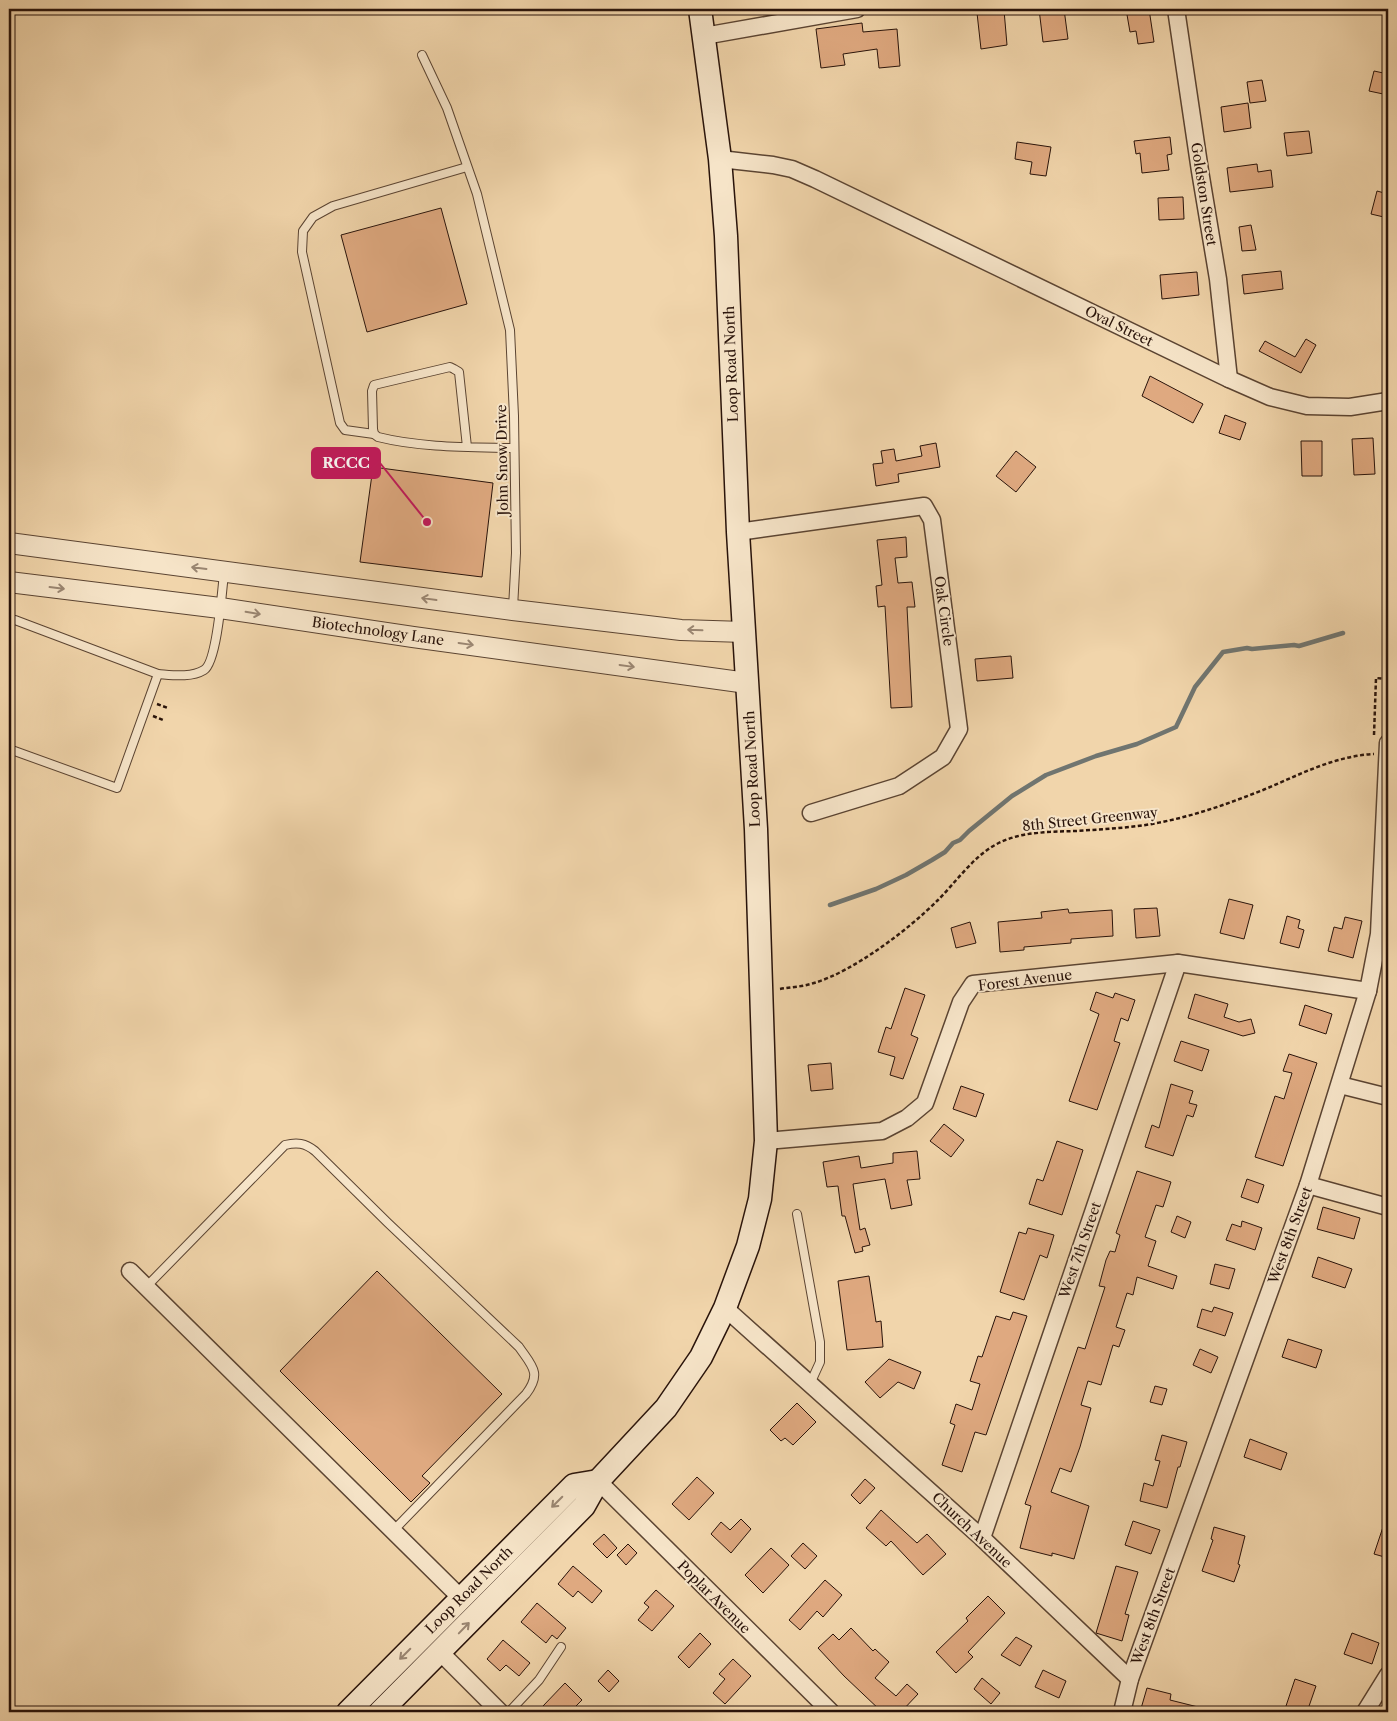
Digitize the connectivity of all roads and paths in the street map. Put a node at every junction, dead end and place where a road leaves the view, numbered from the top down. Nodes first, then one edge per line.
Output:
1 (700, 9) edge
2 (857, 9) edge
3 (1176, 9) edge
4 (704, 36) junction
5 (422, 55) dead end
6 (720, 159) junction
7 (467, 167) junction
8 (1229, 379) junction
9 (1388, 401) edge
10 (374, 434) junction
11 (467, 447) junction
12 (514, 448) junction
13 (738, 532) junction
14 (9, 543) edge
15 (224, 571) junction
16 (9, 582) edge
17 (220, 608) junction
18 (513, 610) junction
19 (9, 621) edge
20 (744, 632) junction
21 (158, 674) junction
22 (1388, 679) edge
23 (747, 683) junction
24 (1381, 739) edge
25 (9, 749) edge
26 (1373, 754) dead end
27 (811, 813) dead end
28 (1384, 935) edge
29 (1178, 963) junction
30 (761, 991) junction
31 (1368, 991) junction
32 (1340, 1085) junction
33 (1388, 1097) edge
34 (766, 1141) junction
35 (1308, 1185) junction
36 (1388, 1207) edge
37 (797, 1214) dead end
38 (130, 1271) dead end
39 (146, 1287) junction
40 (725, 1308) junction
41 (810, 1384) junction
42 (598, 1481) junction
43 (393, 1531) junction
44 (982, 1538) junction
45 (460, 1598) junction
46 (561, 1646) dead end
47 (440, 1652) junction
48 (1388, 1675) edge
49 (1130, 1679) junction
50 (348, 1712) edge
51 (380, 1712) edge
52 (500, 1712) edge
53 (509, 1712) edge
54 (831, 1712) edge
55 (1122, 1712) edge
56 (1365, 1712) edge

1 - 4 main road, Loop Road North
2 - 4 street
3 - 8 street, Goldston Street
4 - 6 main road, Loop Road North
5 - 7 lane, John Snow Drive
6 - 8 street, Oval Street
6 - 13 main road, Loop Road North
7 - 10 lane
7 - 12 lane, John Snow Drive
8 - 9 street, Oval Street
10 - 11 lane
10 - 11 lane
11 - 12 lane
12 - 18 lane, John Snow Drive
13 - 20 main road, Loop Road North
13 - 27 street, Oak Circle
15 -> 14 street
15 - 17 lane
18 -> 15 street
16 -> 17 street, Biotechnology Lane
17 - 21 lane
17 -> 23 street, Biotechnology Lane
20 -> 18 street
19 - 21 lane
20 - 23 main road, Loop Road North
21 - 25 lane
22 - 24 path
23 - 30 main road, Loop Road North
24 - 28 street, West 8th Street
26 - 30 path, 8th Street Greenway
28 - 31 street, West 8th Street
29 - 31 street, Forest Avenue
29 - 34 street, Forest Avenue
29 - 44 street, West 7th Street
30 - 34 main road, Loop Road North
31 - 32 street, West 8th Street
32 - 33 street
32 - 35 street, West 8th Street
34 - 40 main road, Loop Road North
35 - 36 street
35 - 49 street, West 8th Street
37 - 41 lane
38 - 39 street
39 - 43 street
39 - 43 lane
40 - 41 street, Church Avenue
40 - 42 main road, Loop Road North
41 - 44 street, Church Avenue
42 -> 45 main road, Loop Road North
47 -> 42 main road, Loop Road North
42 - 54 street, Poplar Avenue
43 - 45 street
44 - 49 street, Church Avenue
45 -> 50 main road, Loop Road North
46 - 53 lane
47 - 51 main road, Loop Road North
47 - 52 street
48 - 56 street
49 - 55 street, West 8th Street

